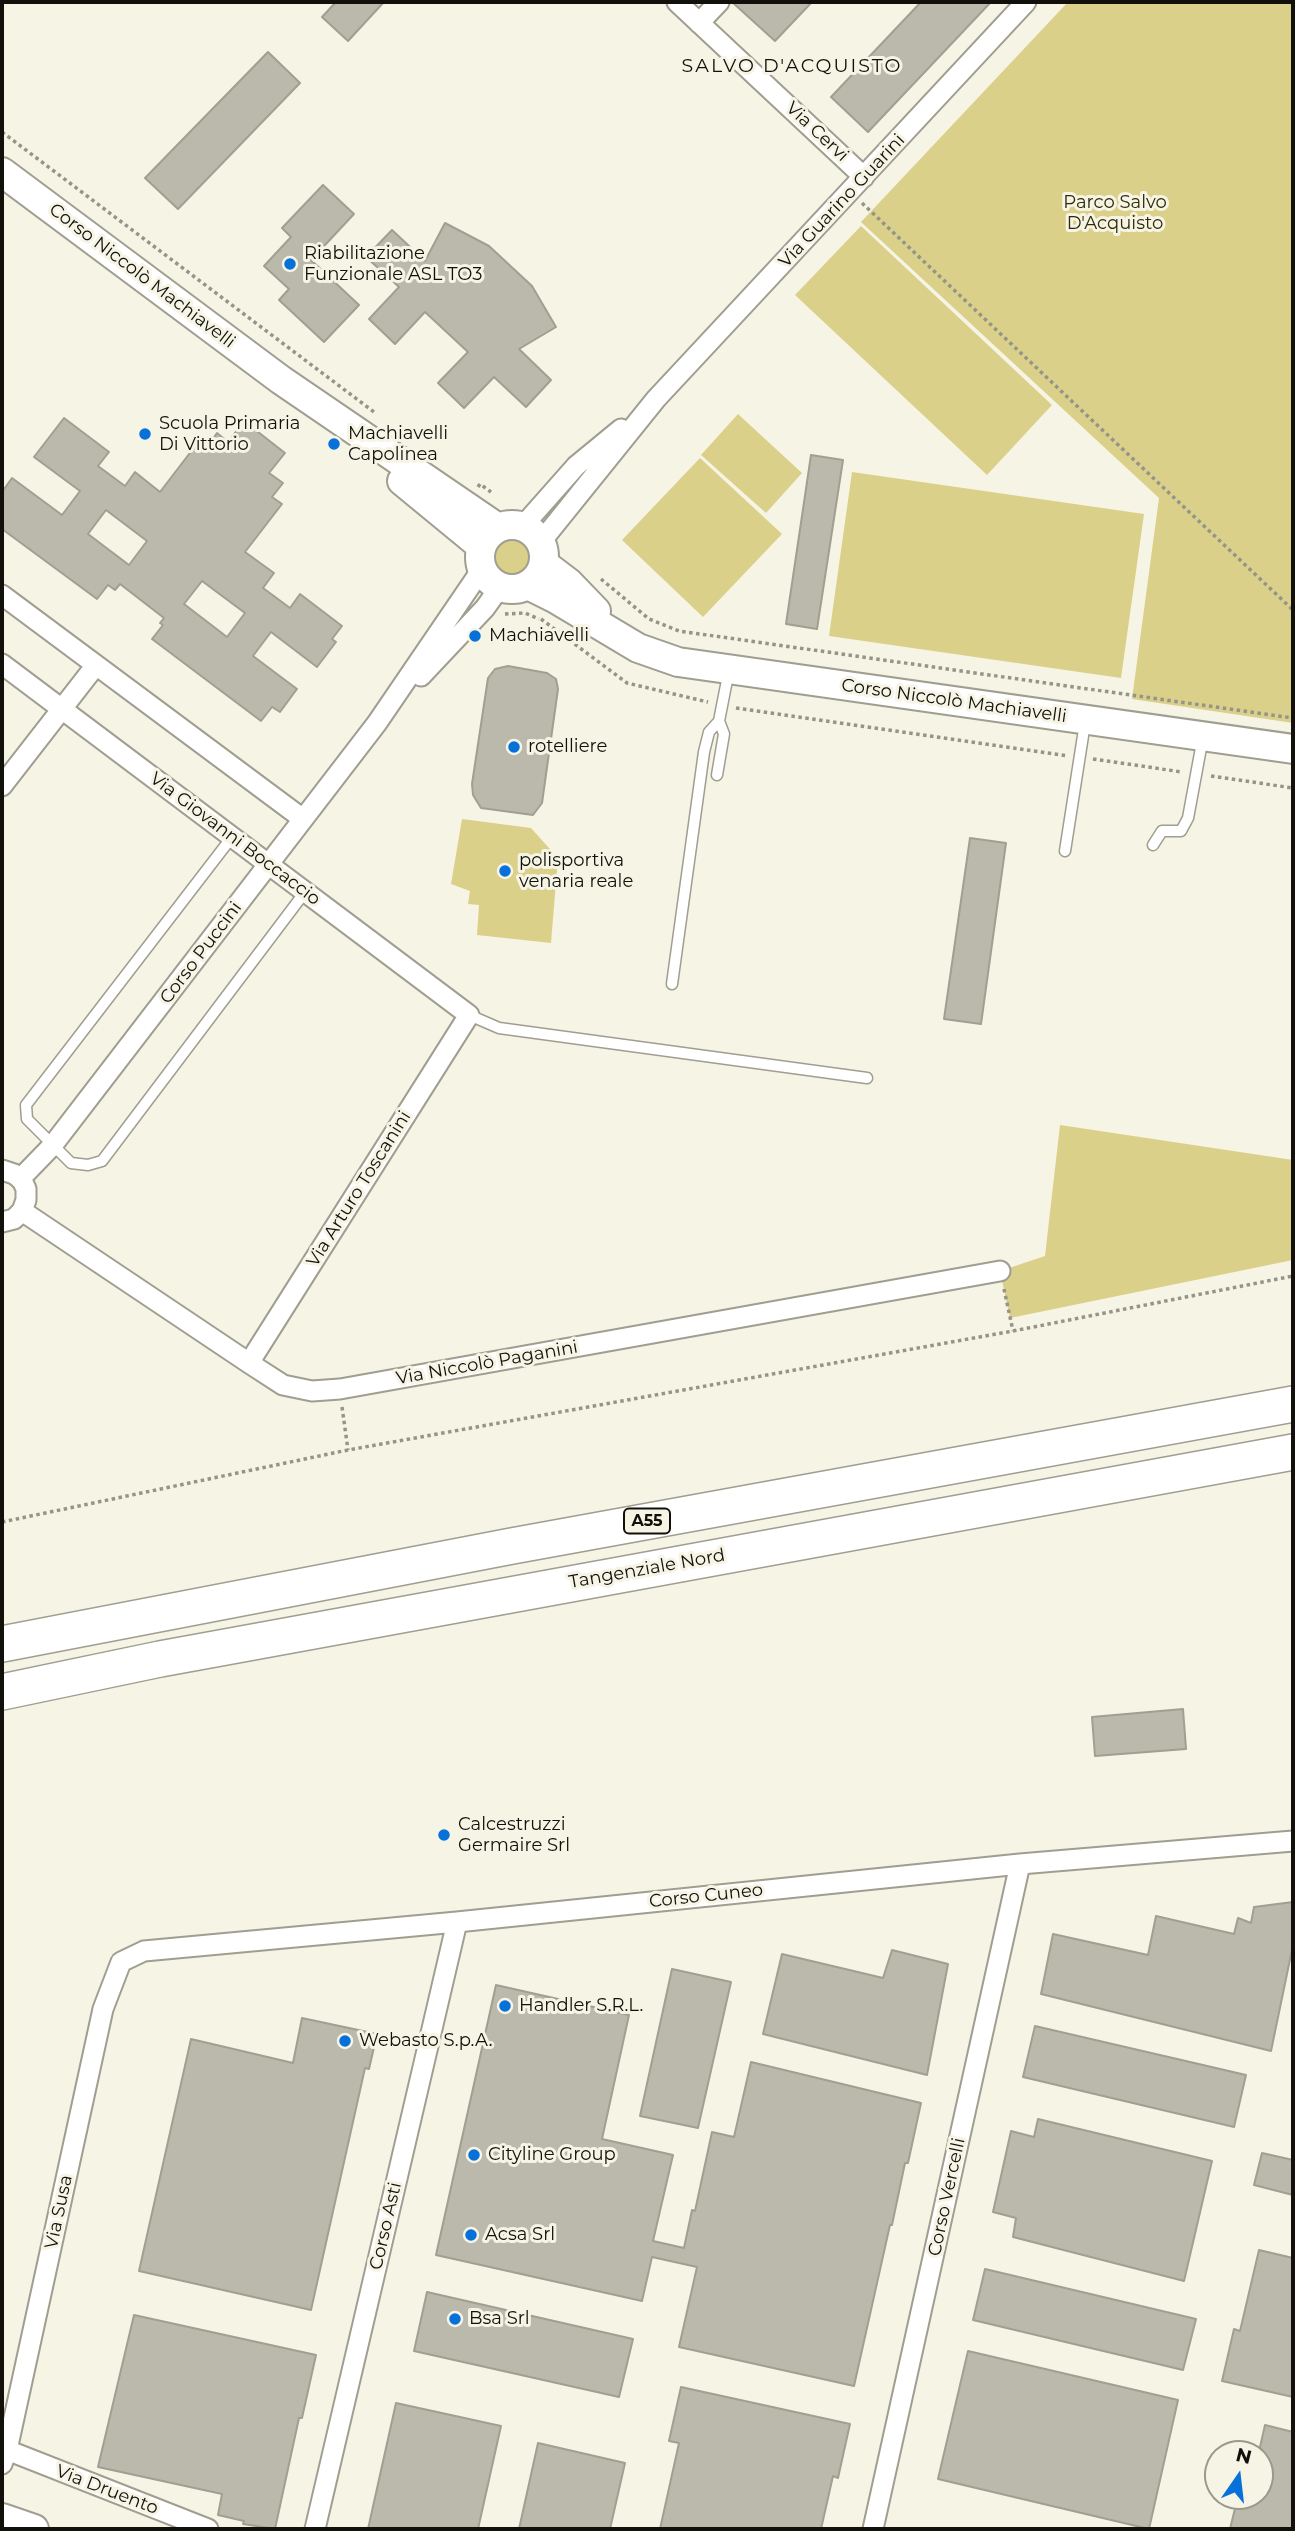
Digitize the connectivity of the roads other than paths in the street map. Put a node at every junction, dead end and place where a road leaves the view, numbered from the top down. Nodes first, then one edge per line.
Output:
1 (677, 2) edge
2 (719, 2) edge
3 (1026, 2) edge
4 (699, 23) junction
5 (2, 172) edge
6 (864, 177) junction
7 (512, 556) junction
8 (2, 595) edge
9 (2, 664) edge
10 (96, 665) junction
11 (729, 669) junction
12 (62, 709) junction
13 (1086, 719) junction
14 (719, 721) junction
15 (377, 723) joint
16 (1203, 736) junction
17 (1293, 749) edge
18 (717, 775) dead end
19 (2, 786) edge
20 (303, 819) junction
21 (232, 837) junction
22 (1153, 845) dead end
23 (1065, 852) dead end
24 (268, 864) junction
25 (305, 892) junction
26 (671, 984) dead end
27 (469, 1015) junction
28 (867, 1078) dead end
29 (52, 1146) junction
30 (2, 1170) edge
31 (20, 1179) junction
32 (22, 1211) junction
33 (2, 1222) edge
34 (1000, 1271) road end
35 (249, 1363) junction
36 (1293, 1402) edge
37 (1293, 1452) edge
38 (2, 1644) edge
39 (2, 1692) edge
40 (1293, 1840) edge
41 (1020, 1864) junction
42 (457, 1922) junction
43 (121, 1962) joint
44 (4, 2457) edge
45 (2, 2518) edge
46 (34, 2529) edge
47 (208, 2529) edge
48 (315, 2529) edge
49 (873, 2529) edge

1 - 4 street, Via Cervi
2 - 4 street
3 - 6 street, Via Guarino Guarini
4 - 6 street, Via Cervi
5 - 7 street, Corso Niccolò Machiavelli
6 - 7 street, Via Guarino Guarini
7 - 11 street, Corso Niccolò Machiavelli
7 - 15 street, Via Guarino Guarini
8 - 10 street
9 - 12 street, Via Giovanni Boccaccio
10 - 12 street
10 - 20 street
11 - 13 street, Corso Niccolò Machiavelli
11 - 14 lane
12 - 19 street
12 - 21 street, Via Giovanni Boccaccio
13 - 16 street, Corso Niccolò Machiavelli
13 - 23 lane
14 - 18 lane
14 - 26 lane
15 - 20 street, Corso Puccini
16 - 17 street, Corso Niccolò Machiavelli
16 - 22 lane
20 - 24 street, Corso Puccini
21 - 24 street, Via Giovanni Boccaccio
21 - 29 lane
24 - 25 street, Via Giovanni Boccaccio
24 - 29 street, Corso Puccini
25 - 27 street, Via Giovanni Boccaccio
25 - 29 lane
27 - 28 lane
27 - 35 street, Via Arturo Toscanini
29 - 31 street, Corso Puccini
30 - 31 street
31 - 32 street
32 - 33 street
32 - 35 street, Via Niccolò Paganini
34 - 35 street, Via Niccolò Paganini
36 - 38 highway, A55
37 - 39 highway, Tangenziale Nord
40 - 41 street, Corso Cuneo
41 - 42 street, Corso Cuneo
41 - 49 street, Corso Vercelli
42 - 43 street, Corso Cuneo
42 - 48 street, Corso Asti
43 - 44 street, Via Susa
44 - 47 street, Via Druento
45 - 46 street

